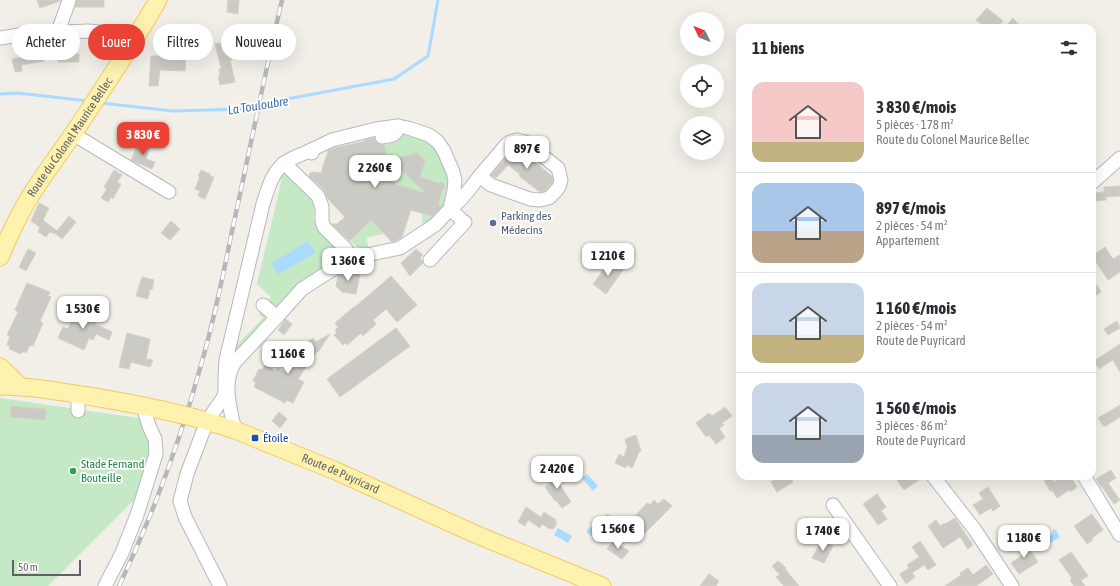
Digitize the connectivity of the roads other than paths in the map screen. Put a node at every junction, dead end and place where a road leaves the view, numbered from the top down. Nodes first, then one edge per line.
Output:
1 (69, 0) edge
2 (158, 0) edge
3 (60, 24) edge
4 (144, 24) edge
5 (12, 36) edge
6 (0, 38) edge
7 (121, 60) edge
8 (398, 126) junction
9 (73, 134) junction
10 (382, 137) dead end
11 (1120, 158) edge
12 (284, 164) junction
13 (478, 178) junction
14 (1096, 179) edge
15 (169, 192) dead end
16 (450, 209) junction
17 (0, 257) edge
18 (352, 259) junction
19 (430, 260) dead end
20 (263, 305) dead end
21 (277, 317) junction
22 (0, 367) edge
23 (0, 377) edge
24 (0, 386) edge
25 (19, 386) junction
26 (78, 394) junction
27 (143, 406) junction
28 (78, 411) dead end
29 (201, 420) junction
30 (235, 430) junction
31 (936, 480) edge
32 (1086, 480) edge
33 (833, 505) dead end
34 (1120, 535) edge
35 (105, 586) edge
36 (220, 586) edge
37 (602, 586) edge
38 (890, 586) edge
39 (1012, 586) edge

1 - 3 street
2 - 4 main road, Route du Colonel Maurice Bellec
5 - 6 street
7 - 9 main road, Route du Colonel Maurice Bellec
8 - 10 street
8 - 12 street
8 - 16 street
9 - 15 street
9 - 17 main road, Route du Colonel Maurice Bellec
11 - 14 street
12 - 18 street
12 - 29 street
13 - 13 street
13 - 16 street
16 - 18 street
16 - 19 street
18 - 21 street
20 - 21 street
21 - 30 street
22 - 25 main road
23 - 25 main road, Route de Puyricard
24 - 25 main road, Route de Puyricard
25 - 26 main road, Route de Puyricard
26 - 27 main road, Route de Puyricard
26 - 28 street
27 - 29 main road, Route de Puyricard, bridge
27 - 35 street
29 - 30 main road, Route de Puyricard
29 - 36 street
30 - 37 main road, Route de Puyricard
31 - 39 street
32 - 34 street
33 - 38 street

